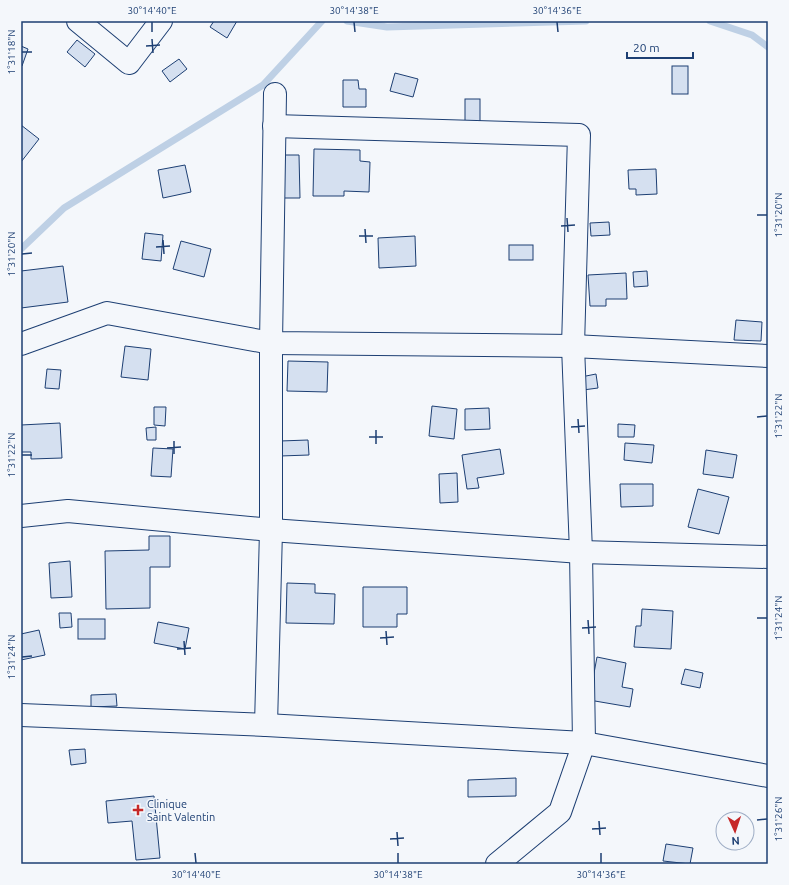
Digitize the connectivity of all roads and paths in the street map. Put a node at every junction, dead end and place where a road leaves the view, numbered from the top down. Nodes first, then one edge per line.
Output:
1 (78, 21) edge
2 (161, 21) edge
3 (274, 94) dead end
4 (274, 126) junction
5 (272, 343) junction
6 (21, 344) edge
7 (574, 346) junction
8 (768, 356) edge
9 (21, 516) edge
10 (271, 530) junction
11 (581, 552) junction
12 (768, 558) edge
13 (21, 715) edge
14 (266, 725) junction
15 (584, 743) junction
16 (768, 776) edge
17 (497, 864) edge

1 - 2 street
3 - 4 street
4 - 5 street
4 - 7 street
5 - 6 street
5 - 7 street
5 - 10 street
7 - 8 street
7 - 11 street
9 - 10 street
10 - 11 street
10 - 14 street
11 - 12 street
11 - 15 street
13 - 14 street
14 - 15 street
15 - 16 street
15 - 17 street

